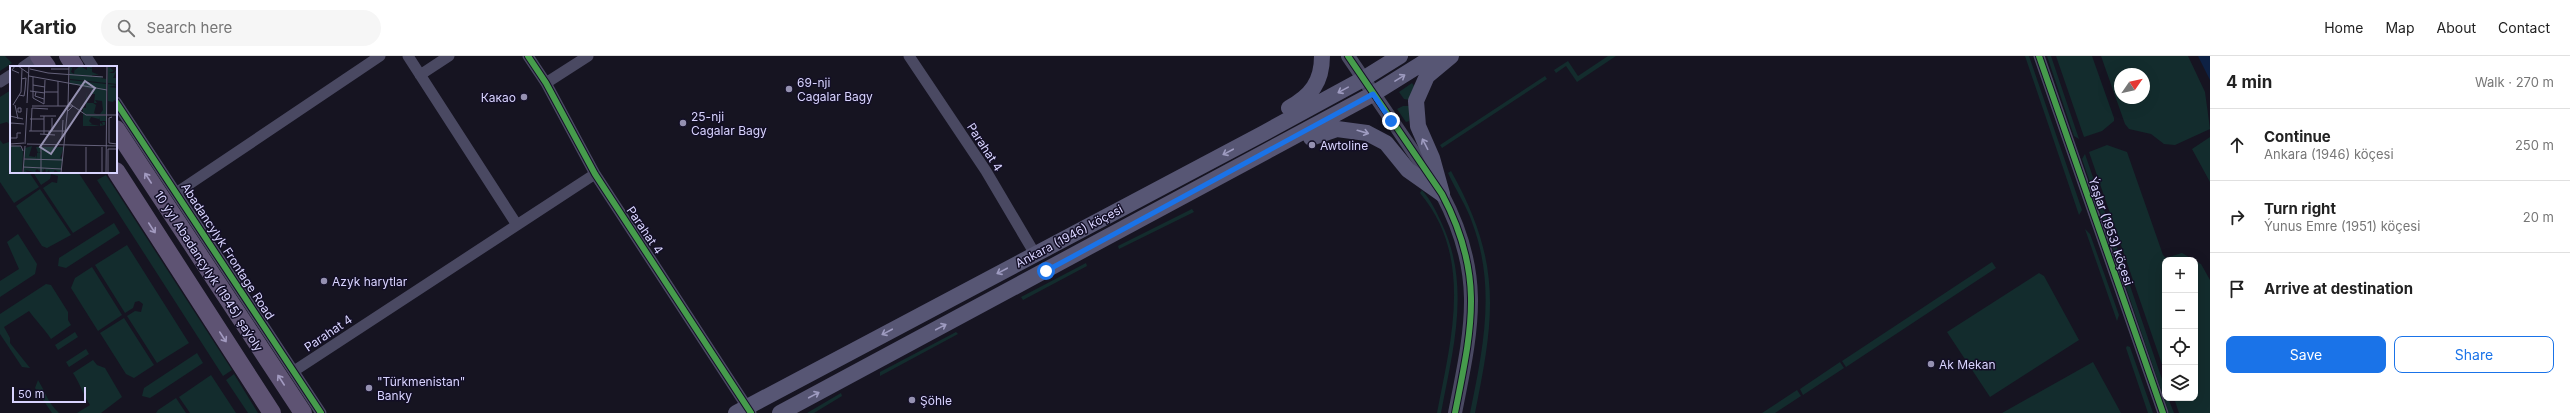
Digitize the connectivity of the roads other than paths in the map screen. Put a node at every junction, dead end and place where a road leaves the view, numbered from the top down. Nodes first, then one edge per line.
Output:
1 (39, 56) edge
2 (380, 56) edge
3 (408, 56) edge
4 (450, 56) edge
5 (528, 56) edge
6 (588, 56) edge
7 (909, 56) edge
8 (1322, 56) edge
9 (1348, 56) edge
10 (1400, 56) edge
11 (1434, 56) edge
12 (1451, 56) edge
13 (2039, 56) edge
14 (74, 59) edge
15 (24, 66) edge
16 (46, 66) edge
17 (91, 66) edge
18 (420, 75) junction
19 (10, 76) edge
20 (1363, 79) junction
21 (0, 82) edge
22 (546, 83) junction
23 (1373, 94) junction
24 (117, 104) edge
25 (117, 131) edge
26 (1264, 133) junction
27 (1272, 148) junction
28 (117, 173) edge
29 (595, 174) junction
30 (176, 193) junction
31 (1442, 194) junction
32 (517, 225) junction
33 (1035, 254) junction
34 (294, 371) junction
35 (745, 411) edge
36 (272, 413) edge
37 (303, 413) edge
38 (321, 413) edge
39 (780, 413) edge
40 (1455, 413) edge
41 (2163, 413) edge

1 - 15 street
1 - 16 main road
2 - 30 street
3 - 18 street
4 - 18 street
5 - 22 street, Parahat 4
6 - 22 street
7 - 33 street, Parahat 4
8 - 26 main road
9 - 20 street
10 - 20 main road, Ankara (1946) köçesi
23 -> 11 main road, Ankara (1946) köçesi
31 -> 12 main road
13 - 41 street, Ýaşlar (1953) köçesi
14 - 17 street
18 - 32 street
19 - 21 street
20 - 23 street
20 -> 26 main road, Ankara (1946) köçesi
22 - 29 street, Parahat 4
23 - 27 main road, Ankara (1946) köçesi
23 - 31 street
24 - 30 street, Abadancylyk Frontage Road
37 -> 25 main road, 10 ýyl Abadançylyk (1945) şaýoly
26 -> 33 main road, Ankara (1946) köçesi
27 -> 31 main road
39 -> 27 main road, Ankara (1946) köçesi
28 -> 36 main road, 10 ýyl Abadançylyk (1945) şaýoly
29 - 32 street, Parahat 4
29 - 35 street, Parahat 4
30 - 34 street, Abadancylyk Frontage Road
31 - 40 street
32 - 34 street, Parahat 4
33 -> 35 main road, Ankara (1946) köçesi
34 - 38 street, Abadancylyk Frontage Road

